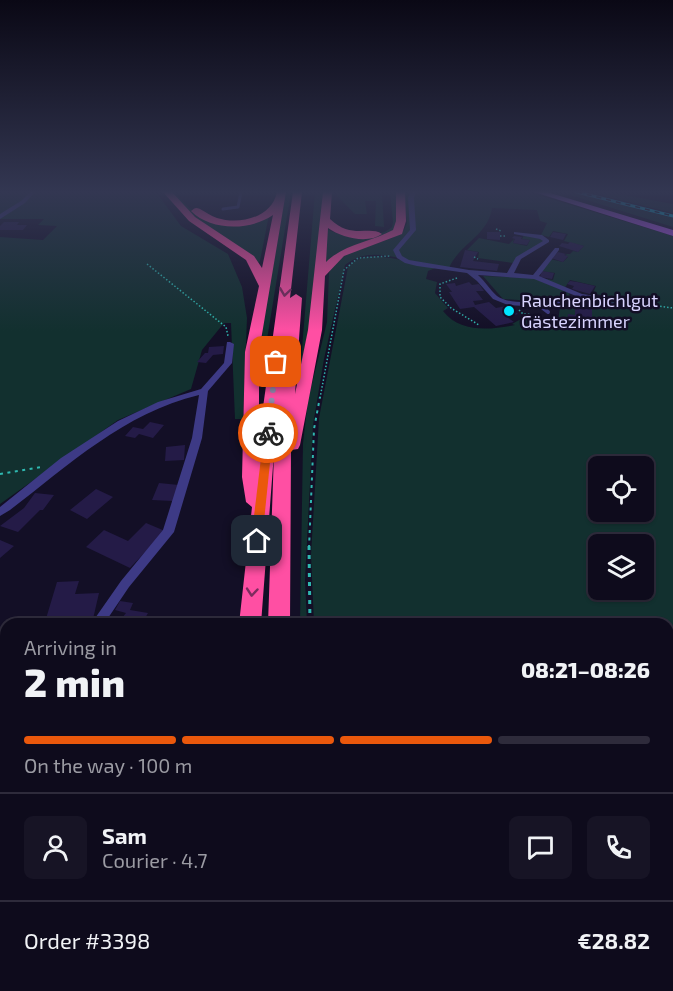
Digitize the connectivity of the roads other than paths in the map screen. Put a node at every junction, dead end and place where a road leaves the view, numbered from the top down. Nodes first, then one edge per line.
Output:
1 (221, 238) edge
2 (273, 238) edge
3 (292, 238) edge
4 (303, 238) edge
5 (322, 238) edge
6 (385, 238) edge
7 (406, 238) edge
8 (544, 238) edge
9 (557, 249) dead end
10 (318, 274) junction
11 (471, 274) junction
12 (509, 275) junction
13 (535, 277) junction
14 (264, 285) junction
15 (581, 296) junction
16 (610, 300) road end
17 (574, 301) junction
18 (535, 302) junction
19 (617, 305) dead end
20 (548, 312) dead end
21 (230, 345) road end
22 (204, 391) junction
23 (284, 468) junction
24 (0, 512) edge
25 (258, 519) junction
26 (102, 618) edge
27 (250, 618) edge
28 (279, 618) edge

1 - 14 highway
2 - 14 highway
3 -> 25 highway
4 - 23 highway
5 - 10 highway
6 - 10 highway
7 - 11 street
8 - 12 street
9 - 13 street
10 - 23 highway
11 - 12 street
11 - 18 street
12 - 13 street
13 - 15 street
14 - 25 highway
15 - 16 street
15 - 17 street
17 - 18 street
17 - 19 lane
18 - 20 lane
21 - 22 street
22 - 24 street
22 - 26 street
23 - 28 highway
25 -> 27 highway

